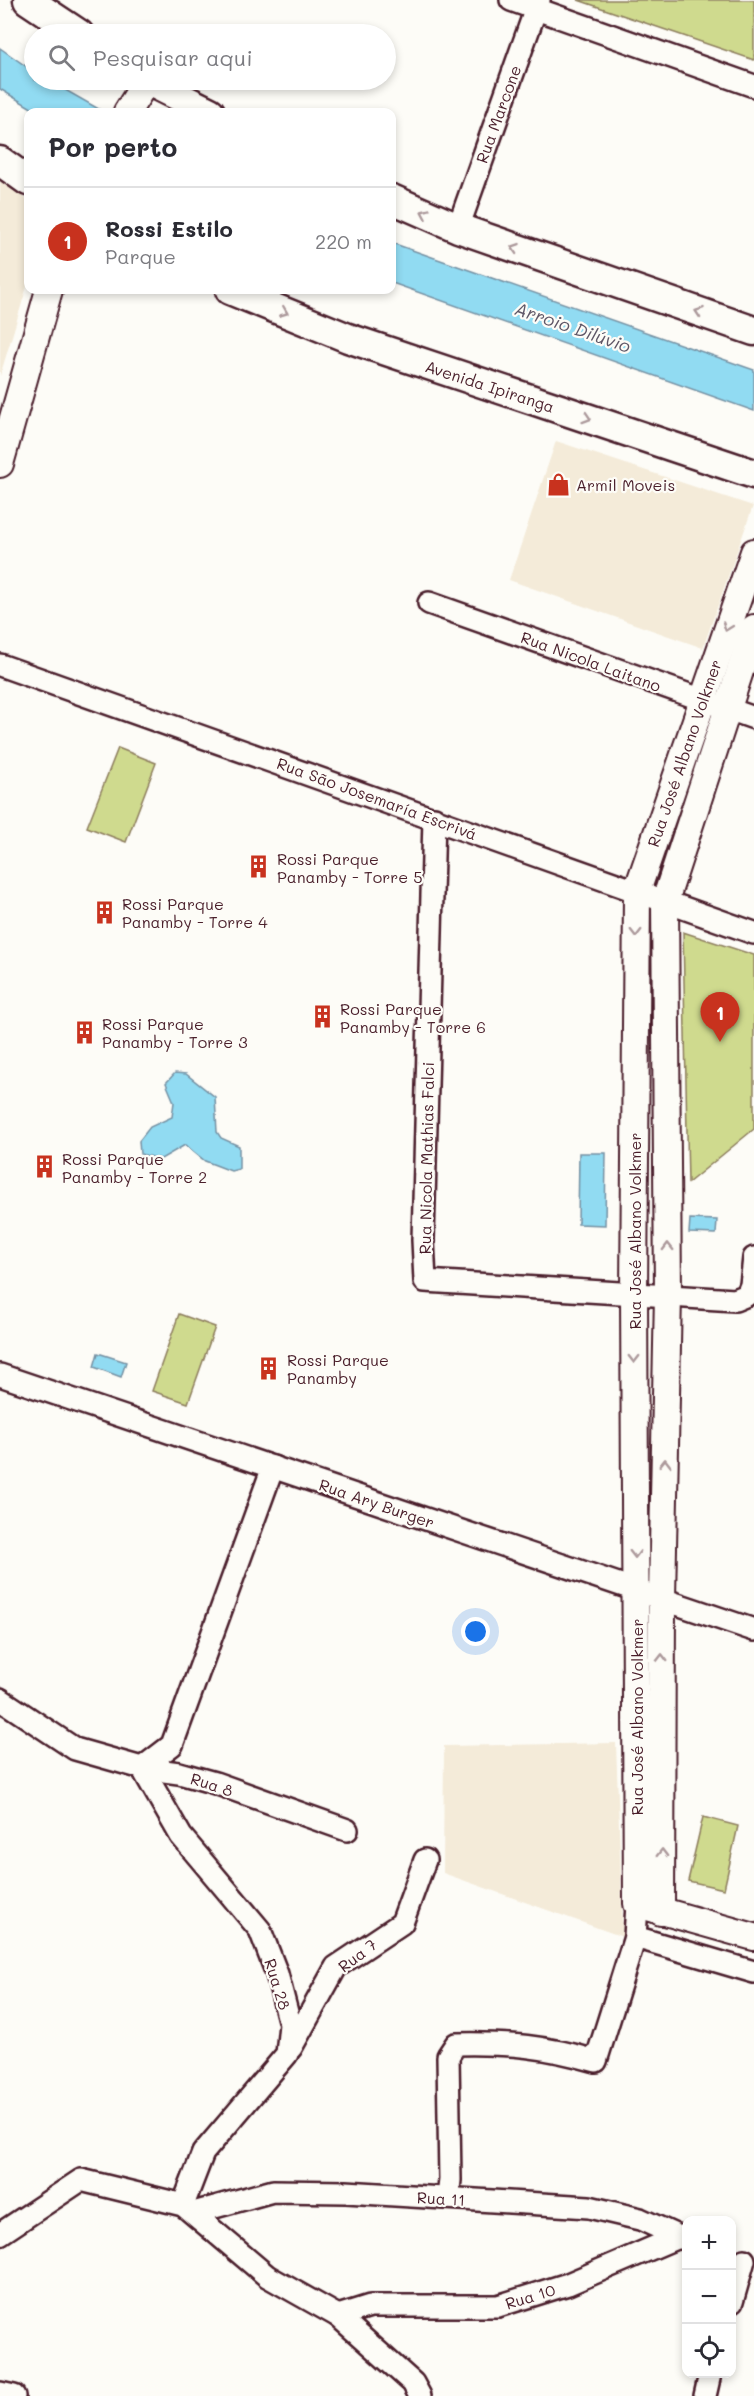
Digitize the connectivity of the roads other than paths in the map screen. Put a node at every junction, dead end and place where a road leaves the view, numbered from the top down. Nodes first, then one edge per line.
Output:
1 (28, 0) edge
2 (512, 0) edge
3 (538, 4) edge
4 (64, 24) edge
5 (754, 86) edge
6 (140, 90) edge
7 (166, 90) edge
8 (130, 108) edge
9 (202, 108) edge
10 (0, 161) edge
11 (24, 178) edge
12 (396, 201) edge
13 (458, 228) junction
14 (48, 294) edge
15 (240, 294) edge
16 (754, 332) edge
17 (0, 464) edge
18 (754, 474) edge
19 (754, 552) edge
20 (429, 603) dead end
21 (754, 628) edge
22 (0, 665) edge
23 (701, 699) junction
24 (727, 708) junction
25 (754, 718) edge
26 (434, 818) junction
27 (637, 891) junction
28 (665, 902) junction
29 (754, 933) edge
30 (666, 1130) junction
31 (635, 1131) junction
32 (754, 1258) edge
33 (634, 1294) junction
34 (668, 1294) junction
35 (0, 1375) edge
36 (273, 1467) junction
37 (635, 1590) junction
38 (662, 1599) junction
39 (754, 1630) edge
40 (0, 1699) edge
41 (142, 1768) junction
42 (346, 1830) dead end
43 (425, 1860) dead end
44 (637, 1904) junction
45 (662, 1912) junction
46 (635, 1937) junction
47 (754, 1937) edge
48 (754, 1972) edge
49 (287, 2054) junction
50 (448, 2198) junction
51 (188, 2209) junction
52 (0, 2234) edge
53 (682, 2239) edge
54 (743, 2260) edge
55 (736, 2287) edge
56 (338, 2316) junction
57 (709, 2378) edge
58 (0, 2393) edge
59 (14, 2396) edge
60 (420, 2396) edge
61 (705, 2396) edge

1 - 4 main road
2 - 3 street
3 - 5 street
3 - 13 street, Rua Marcone
6 - 8 street
7 - 9 main road
10 - 11 main road
13 -> 12 main road
16 -> 13 main road
14 - 17 street
15 -> 18 main road, Avenida Ipiranga
19 -> 23 street, Rua José Albano Volkmer
20 - 23 street, Rua Nicola Laitano
21 - 24 street, Rua José Albano Volkmer
22 - 26 street, Rua São Josemaría Escrivá
23 - 24 street, Rua Nicola Laitano
23 - 27 street, Rua José Albano Volkmer
24 - 25 street, Rua Nicola Laitano
24 - 28 street, Rua José Albano Volkmer
26 - 27 street, Rua São Josemaría Escrivá
26 - 33 street, Rua Nicola Mathias Falci
27 - 28 street, Rua São Josemaría Escrivá
27 -> 31 street, Rua José Albano Volkmer
28 - 29 street, Rua São Josemaría Escrivá
28 - 30 street, Rua José Albano Volkmer
30 - 31 street
34 -> 30 street, Rua José Albano Volkmer
31 - 33 street, Rua José Albano Volkmer
32 - 34 street
33 - 34 street
33 -> 37 street, Rua José Albano Volkmer
38 -> 34 street, Rua José Albano Volkmer
35 - 36 street, Rua Ary Burger
36 - 37 street, Rua Ary Burger
36 - 41 street
37 - 38 street, Rua Ary Burger
37 - 44 street, Rua José Albano Volkmer
38 - 39 street, Rua Ary Burger
45 -> 38 street, Rua José Albano Volkmer
40 - 41 street, Rua 8
41 - 42 street, Rua 8
41 - 49 street, Rua 28
43 - 49 street, Rua 7
44 - 45 street
44 - 46 street
45 - 47 street
46 - 48 street
46 - 50 street
49 - 51 street
50 - 51 street, Rua 11
50 - 53 street, Rua 11
51 - 52 street
51 - 56 street
53 - 56 street, Rua 10
54 - 55 street
56 - 60 street
57 - 61 street
58 - 59 street

